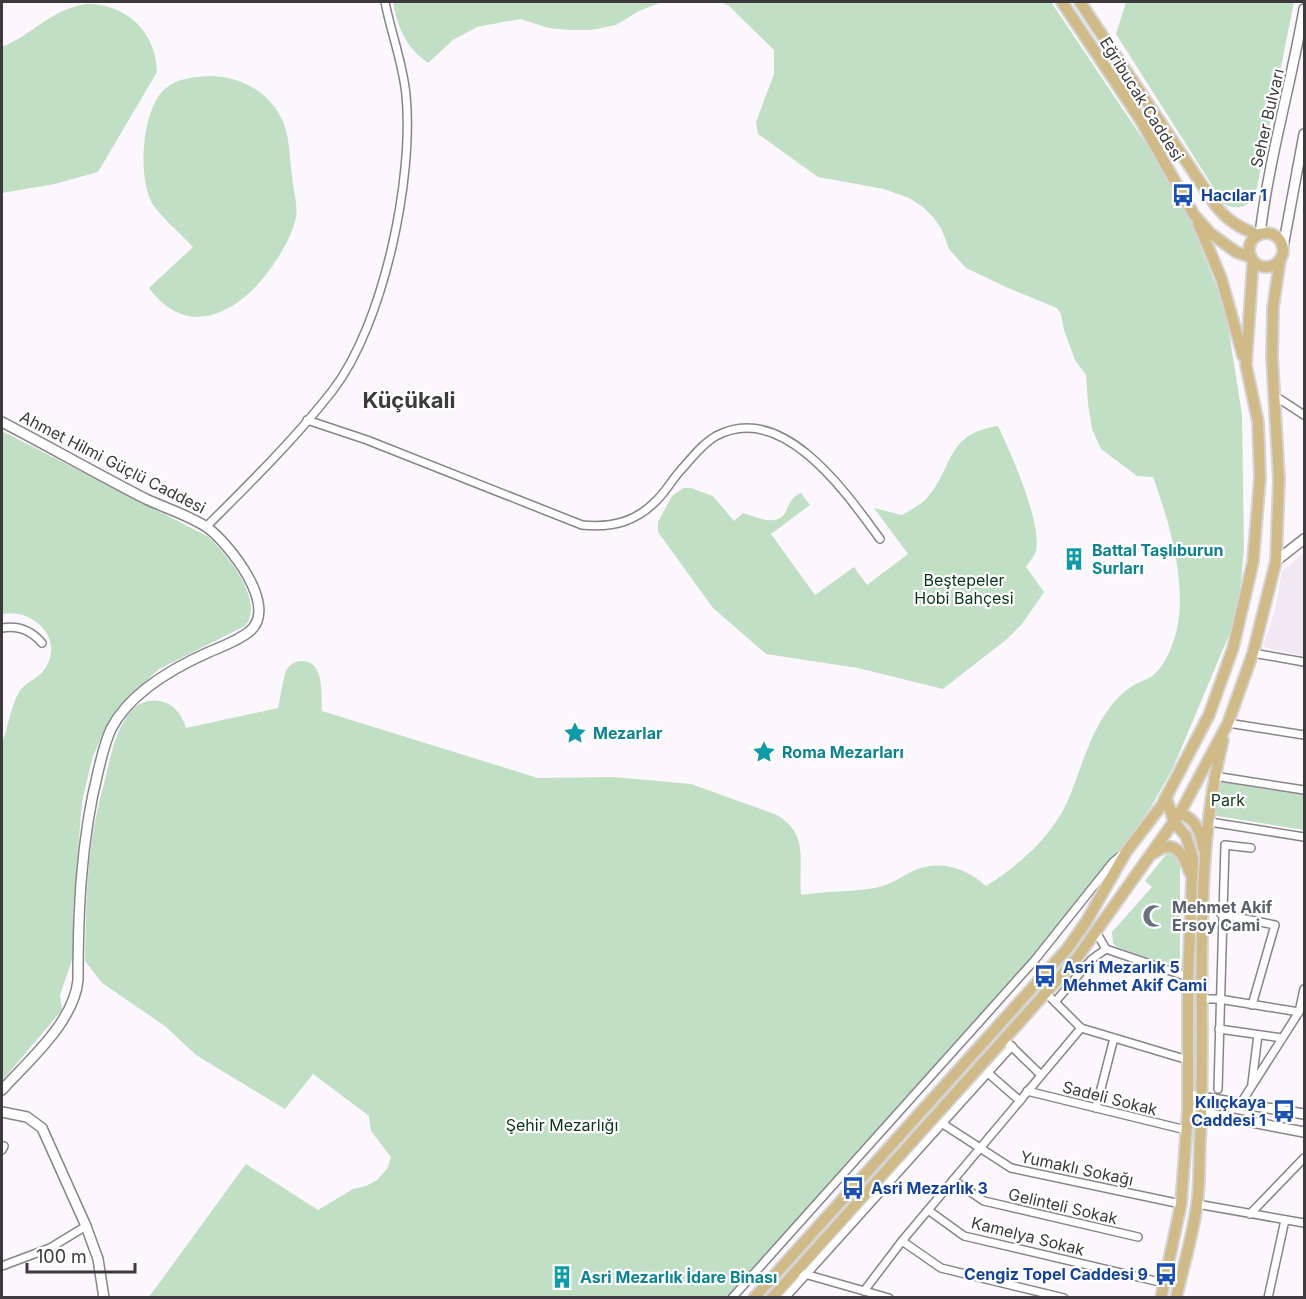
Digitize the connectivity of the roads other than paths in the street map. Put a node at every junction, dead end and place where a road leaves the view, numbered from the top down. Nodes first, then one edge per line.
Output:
1 (386, 2) edge
2 (1062, 2) edge
3 (1080, 2) edge
4 (1305, 9) edge
5 (1305, 134) edge
6 (1301, 175) edge
7 (1194, 214) junction
8 (1259, 235) junction
9 (1283, 247) junction
10 (1252, 259) junction
11 (1280, 260) junction
12 (1246, 365) junction
13 (1275, 396) junction
14 (1305, 415) edge
15 (307, 420) junction
16 (2, 422) edge
17 (206, 527) junction
18 (880, 539) dead end
19 (1305, 539) edge
20 (1276, 561) junction
21 (2, 628) edge
22 (42, 643) dead end
23 (1253, 653) junction
24 (1305, 662) edge
25 (1228, 723) junction
26 (1305, 735) edge
27 (1214, 776) junction
28 (1305, 790) edge
29 (1166, 797) junction
30 (1156, 815) junction
31 (1174, 816) junction
32 (1209, 822) junction
33 (1305, 837) edge
34 (1251, 848) dead end
35 (1126, 852) junction
36 (1153, 853) junction
37 (1204, 864) junction
38 (1192, 879) junction
39 (1221, 914) junction
40 (1096, 932) junction
41 (1106, 949) junction
42 (1188, 977) junction
43 (1305, 989) edge
44 (1046, 993) junction
45 (1202, 999) junction
46 (1220, 999) junction
47 (1054, 1002) junction
48 (1252, 1005) junction
49 (1299, 1012) junction
50 (1081, 1028) junction
51 (1219, 1029) junction
52 (1258, 1035) junction
53 (1114, 1038) junction
54 (1282, 1038) junction
55 (1008, 1043) junction
56 (1188, 1060) junction
57 (988, 1073) junction
58 (1041, 1075) junction
59 (1251, 1087) junction
60 (1218, 1089) dead end
61 (2, 1090) edge
62 (1028, 1091) junction
63 (1189, 1095) junction
64 (1202, 1097) junction
65 (1020, 1101) junction
66 (1241, 1103) junction
67 (1096, 1108) junction
68 (1188, 1110) junction
69 (2, 1112) edge
70 (1202, 1114) junction
71 (1305, 1114) edge
72 (943, 1124) junction
73 (1186, 1130) junction
74 (1305, 1132) edge
75 (980, 1148) junction
76 (1305, 1158) edge
77 (953, 1180) junction
78 (1181, 1204) junction
79 (1197, 1204) junction
80 (928, 1210) junction
81 (1250, 1214) junction
82 (1285, 1220) junction
83 (1305, 1223) edge
84 (86, 1226) junction
85 (1138, 1237) dead end
86 (902, 1241) junction
87 (2, 1266) edge
88 (801, 1273) junction
89 (1164, 1282) junction
90 (864, 1291) junction
91 (876, 1296) edge
92 (104, 1298) edge
93 (732, 1298) edge
94 (754, 1298) edge
95 (772, 1298) edge
96 (785, 1298) edge
97 (889, 1298) edge
98 (1064, 1298) edge
99 (1161, 1298) edge
100 (1176, 1298) edge
101 (1268, 1298) edge

1 - 15 street
2 - 7 main road, Eğribucak Caddesi
3 - 8 main road, Eğribucak Caddesi
4 - 8 street, Seher Bulvarı
5 - 6 street
6 - 9 street
7 - 10 main road, Eğribucak Caddesi
7 - 12 main road
8 - 9 main road
8 - 10 main road
9 - 11 main road
10 - 11 main road
10 - 12 main road
11 - 13 main road
12 - 29 main road
13 - 14 street
13 - 20 main road
15 - 17 street
15 - 18 street
16 - 17 street, Ahmet Hilmi Güçlü Caddesi
17 - 61 street, Ahmet Hilmi Güçlü Caddesi
19 - 20 street
20 - 23 main road
21 - 22 street
23 - 24 street
23 - 25 main road
25 - 26 street
25 - 27 main road
25 - 31 main road
27 - 28 street
27 - 32 main road
29 - 30 main road
29 - 31 main road
30 - 31 main road
30 - 35 main road
31 - 36 main road
31 - 37 main road
31 - 38 main road
32 - 33 street
32 - 37 main road
34 - 39 street
35 - 93 street
35 - 94 main road
36 - 38 main road
36 - 40 main road
37 - 45 main road
38 - 42 main road
39 - 46 street
39 - 48 street
40 - 41 street
40 - 44 main road
41 - 42 street
41 - 47 street
42 - 56 main road
43 - 49 street
44 - 47 street
44 - 55 main road
45 - 46 street
45 - 64 main road
46 - 48 street
46 - 51 street
47 - 50 street
48 - 49 street
49 - 54 street
50 - 53 street
50 - 58 street
51 - 52 street
51 - 60 street
52 - 54 street
52 - 59 street
53 - 56 street
53 - 67 street
54 - 59 street
55 - 57 street
55 - 58 street
55 - 88 main road
56 - 63 main road
57 - 65 street
57 - 72 street
58 - 62 street
59 - 66 street
62 - 65 street
62 - 67 street, Sadeli Sokak
63 - 64 street
63 - 68 main road
64 - 66 street
64 - 70 main road
65 - 75 street
66 - 71 street
67 - 73 street, Sadeli Sokak
68 - 70 street
68 - 73 main road
69 - 84 street
70 - 74 street
70 - 79 main road
72 - 75 street, Yumaklı Sokağı
72 - 88 street
73 - 78 main road
75 - 77 street
75 - 78 street, Yumaklı Sokağı
76 - 81 street
77 - 80 street
77 - 85 street, Gelinteli Sokak
78 - 89 main road
79 - 81 street
79 - 100 main road
80 - 86 street
80 - 89 street, Kamelya Sokak
81 - 82 street
82 - 83 street
82 - 101 street
84 - 87 street
84 - 92 street
86 - 90 street
86 - 98 street
88 - 90 street
88 - 95 main road
88 - 96 street
89 - 99 main road
90 - 91 street
91 - 97 street

